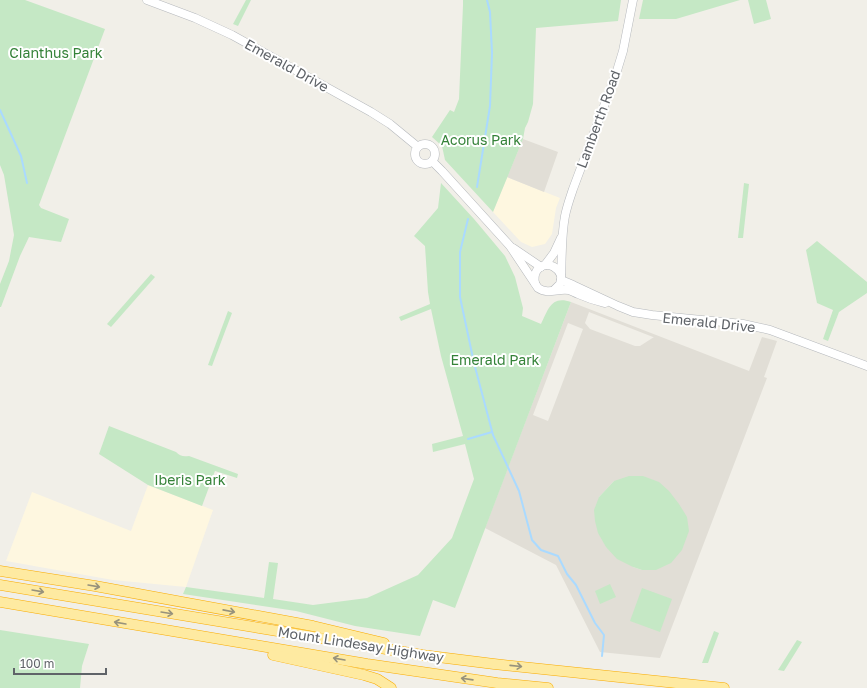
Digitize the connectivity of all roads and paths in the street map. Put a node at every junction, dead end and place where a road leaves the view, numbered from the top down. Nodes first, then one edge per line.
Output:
1 (147, 0) edge
2 (632, 1) edge
3 (418, 147) junction
4 (432, 161) junction
5 (563, 234) junction
6 (510, 246) junction
7 (543, 266) junction
8 (561, 278) junction
9 (536, 284) junction
10 (554, 290) junction
11 (618, 306) junction
12 (867, 366) edge
13 (0, 571) edge
14 (0, 585) edge
15 (0, 602) edge
16 (241, 643) junction
17 (422, 655) junction
18 (391, 688) edge
19 (548, 688) edge
20 (724, 688) edge

1 - 3 street, Emerald Drive
2 - 5 street, Lamberth Road
3 - 4 street
3 - 4 street
4 - 6 street, Emerald Drive
5 - 7 street, Lamberth Road
5 - 8 street, Lamberth Road
6 - 7 street, Emerald Drive
6 - 9 street, Emerald Drive
7 - 8 street, Emerald Drive
7 - 9 street
8 - 10 street
8 - 11 street, Emerald Drive
9 - 10 street, Emerald Drive
10 - 11 street, Emerald Drive
11 - 12 street, Emerald Drive
13 -> 17 highway
14 -> 17 highway, Mount Lindesay Highway
16 -> 15 highway, Mount Lindesay Highway
16 - 18 highway
19 -> 16 highway, Mount Lindesay Highway
17 -> 20 highway, Mount Lindesay Highway

